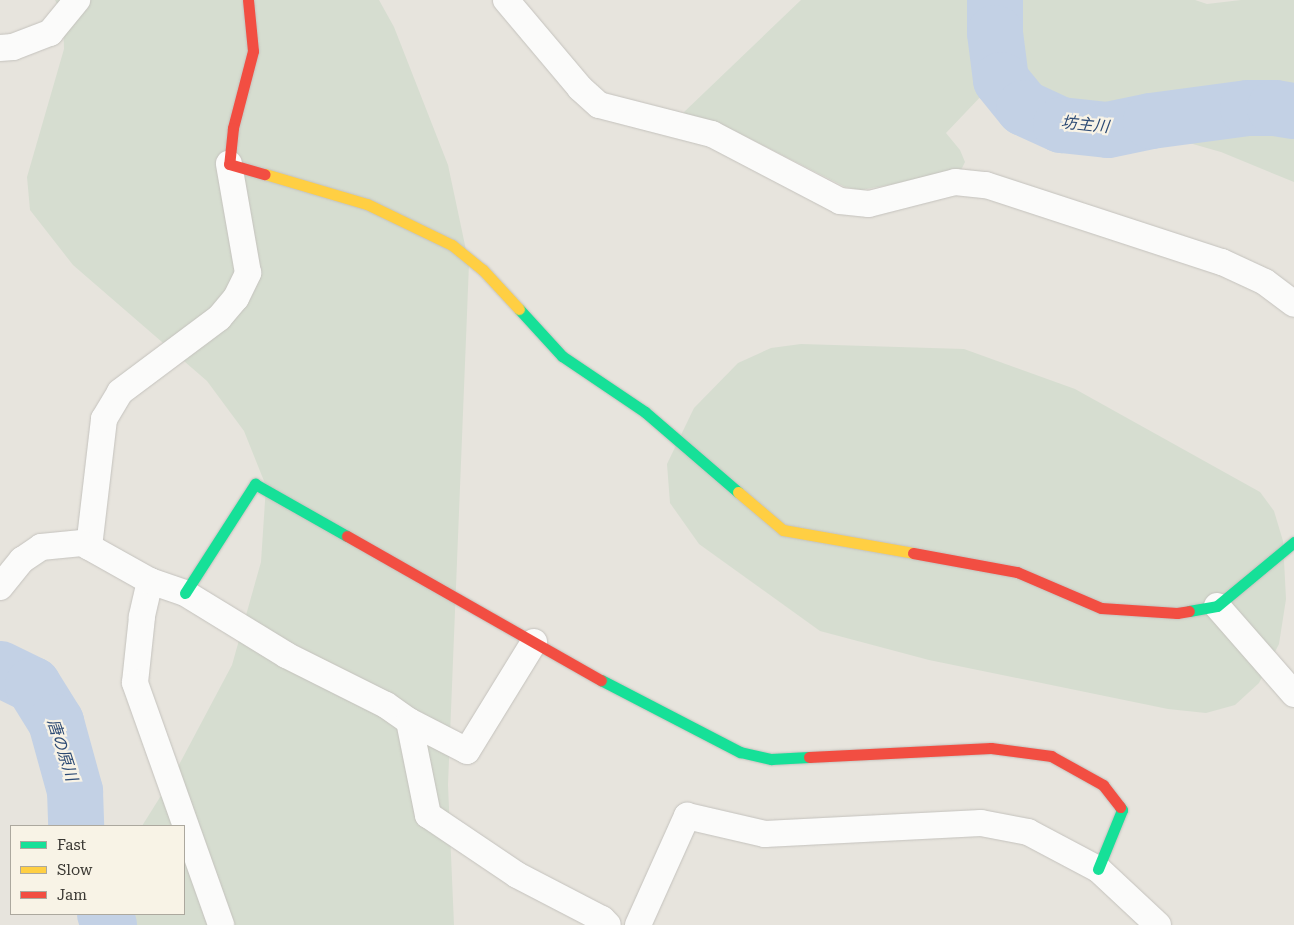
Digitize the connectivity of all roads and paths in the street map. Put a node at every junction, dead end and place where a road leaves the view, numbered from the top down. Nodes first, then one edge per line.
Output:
1 (77, 0) edge
2 (248, 0) edge
3 (506, 0) edge
4 (0, 48) edge
5 (229, 164) junction
6 (1294, 304) edge
7 (1294, 542) edge
8 (89, 547) junction
9 (150, 580) junction
10 (0, 587) edge
11 (185, 594) junction
12 (1217, 606) junction
13 (534, 642) junction
14 (1294, 694) edge
15 (409, 722) junction
16 (1098, 869) junction
17 (221, 925) edge
18 (608, 925) edge
19 (638, 925) edge
20 (1158, 925) edge

1 - 4 street
2 - 5 street
3 - 6 street
5 - 8 street
5 - 12 street
7 - 12 street
8 - 9 street
8 - 10 street
9 - 11 street
9 - 17 street
11 - 13 street
11 - 15 street
12 - 14 street
13 - 15 street
13 - 16 street
15 - 18 street
16 - 19 street
16 - 20 street

